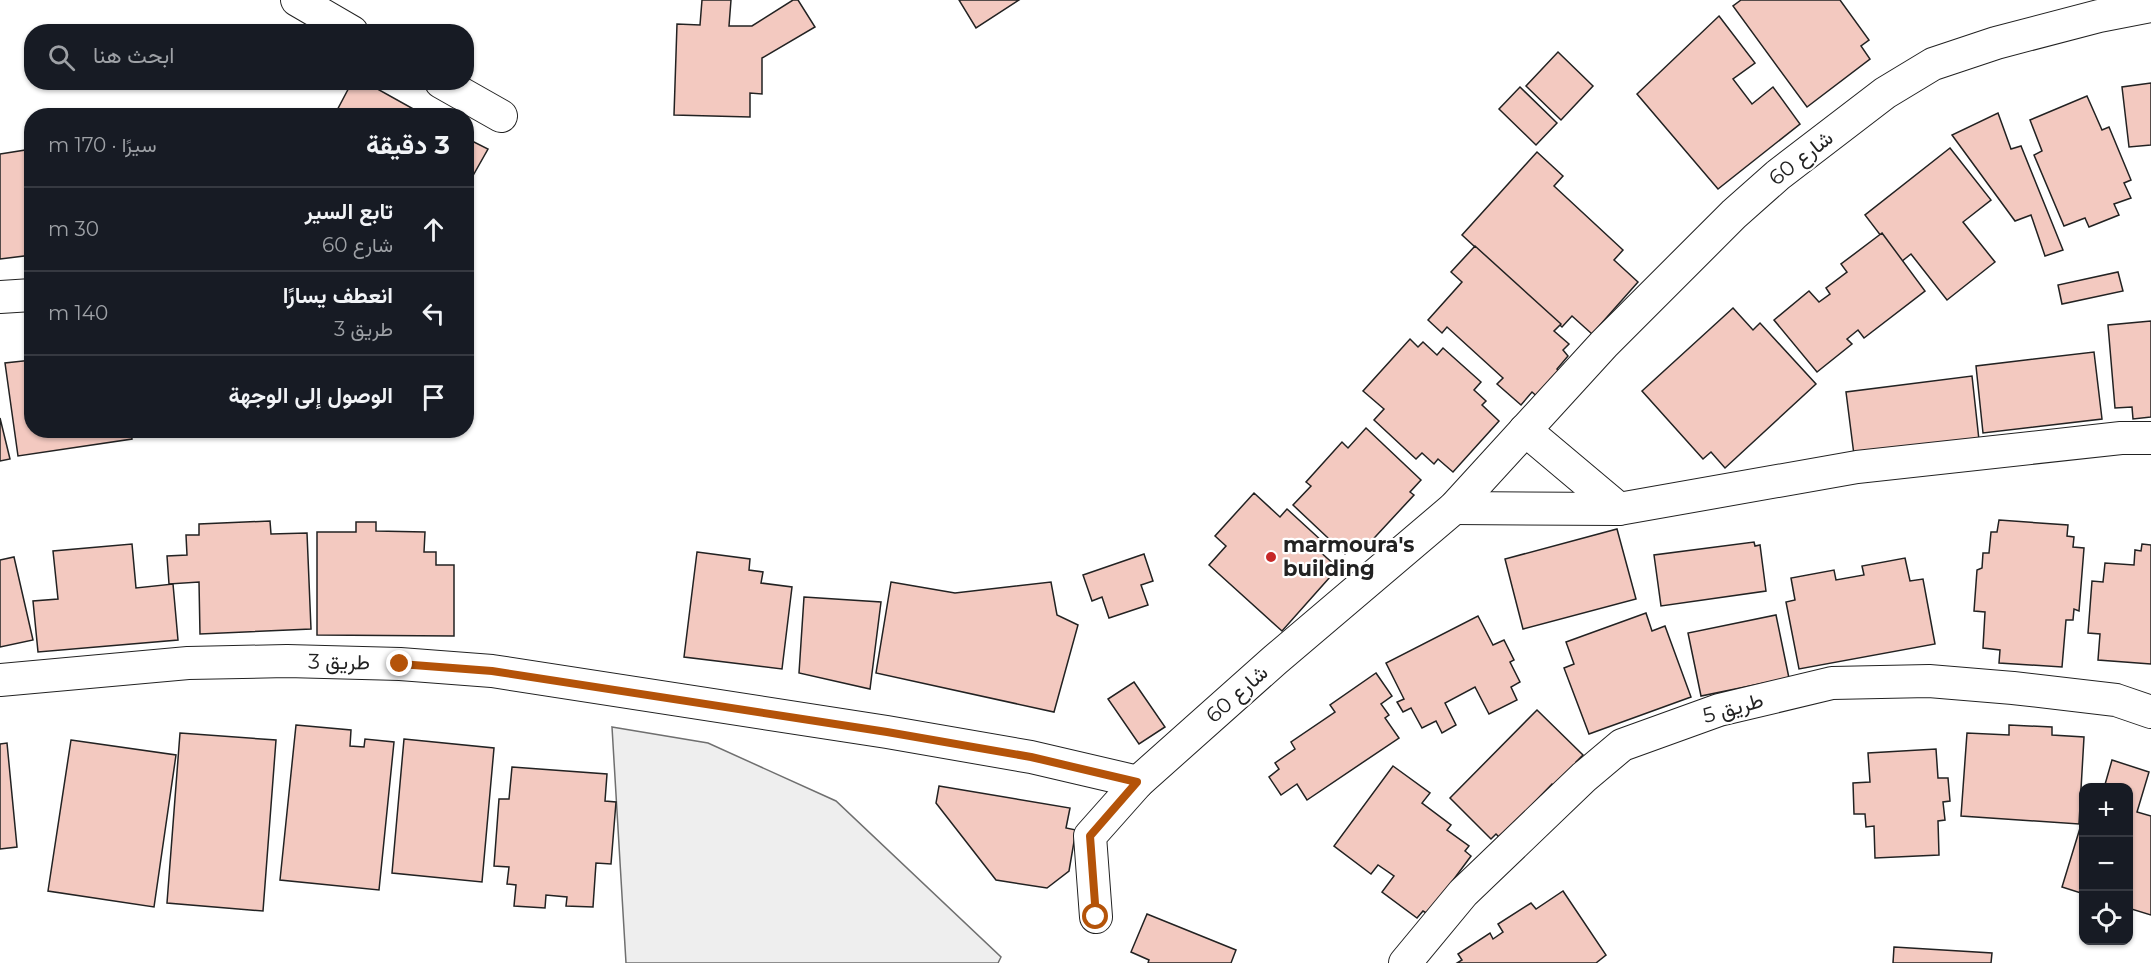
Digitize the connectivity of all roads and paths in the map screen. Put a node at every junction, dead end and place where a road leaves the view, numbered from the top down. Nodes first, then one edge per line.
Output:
1 (297, 0) edge
2 (2151, 6) edge
3 (338, 24) edge
4 (455, 90) edge
5 (501, 116) dead end
6 (24, 296) edge
7 (0, 297) edge
8 (1525, 430) junction
9 (2151, 438) edge
10 (1454, 508) junction
11 (1619, 509) junction
12 (0, 680) edge
13 (2151, 712) edge
14 (1137, 782) junction
15 (1096, 917) dead end
16 (1405, 963) edge

1 - 3 street
2 - 8 street, شارع 60
4 - 5 street
6 - 7 street
8 - 10 street, شارع 60
8 - 11 street
9 - 11 street
10 - 11 street
10 - 14 street, شارع 60
12 - 14 street, طريق 3
13 - 16 street, طريق 5
14 - 15 street, شارع 60

